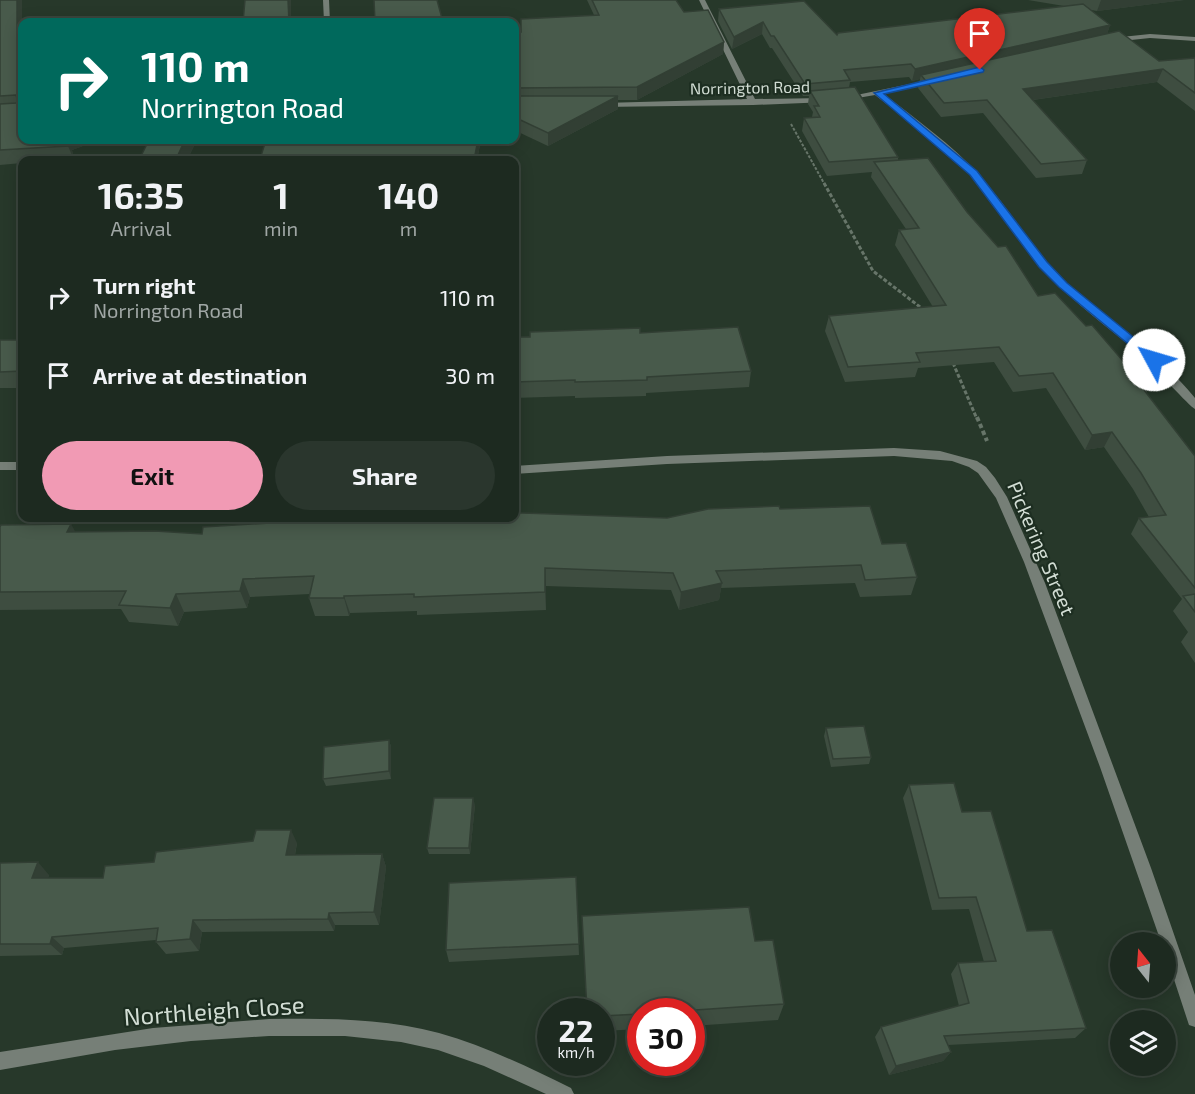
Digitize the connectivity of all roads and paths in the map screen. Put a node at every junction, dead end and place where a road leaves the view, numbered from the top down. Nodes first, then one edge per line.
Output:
1 (326, 0) edge
2 (702, 0) edge
3 (327, 18) edge
4 (1195, 39) edge
5 (1103, 41) edge
6 (941, 79) edge
7 (878, 93) junction
8 (779, 102) junction
9 (753, 103) junction
10 (598, 105) edge
11 (925, 311) edge
12 (951, 358) edge
13 (1195, 405) edge
14 (0, 466) edge
15 (18, 466) edge
16 (519, 470) edge
17 (982, 470) junction
18 (1195, 1019) edge
19 (0, 1061) edge
20 (565, 1094) edge

1 - 3 street
2 - 9 street
4 - 5 street
6 - 7 street, Norrington Road
7 - 8 street, Norrington Road
7 - 13 street
8 - 9 street, Norrington Road
8 - 11 path
9 - 10 street, Norrington Road
12 - 17 path
14 - 15 street
16 - 17 street, Pickering Street
17 - 18 street, Pickering Street
19 - 20 street, Northleigh Close

